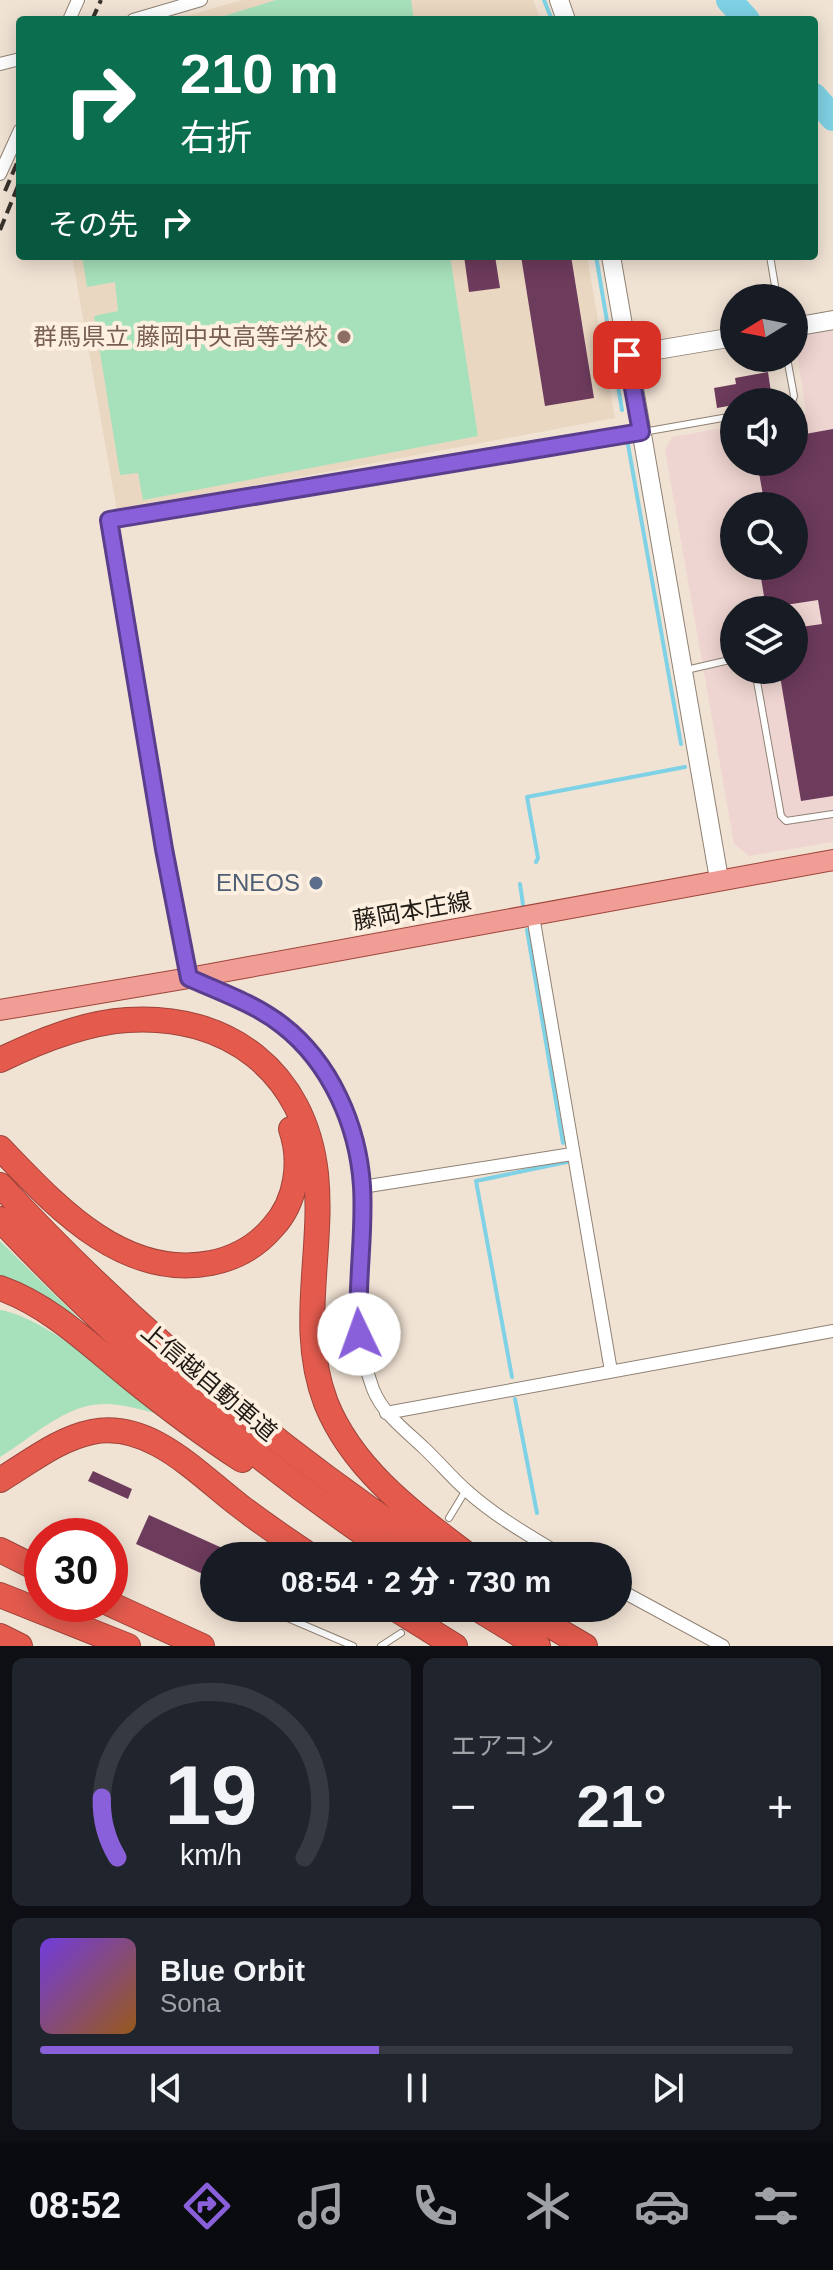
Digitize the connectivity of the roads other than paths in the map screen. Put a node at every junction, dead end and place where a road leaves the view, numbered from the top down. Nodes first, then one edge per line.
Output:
1 (201, 0) edge
2 (147, 16) edge
3 (16, 139) edge
4 (0, 174) edge
5 (612, 260) edge
6 (771, 260) edge
7 (775, 284) edge
8 (833, 320) edge
9 (808, 324) edge
10 (720, 339) edge
11 (627, 355) junction
12 (720, 418) edge
13 (641, 432) junction
14 (720, 662) edge
15 (682, 670) junction
16 (757, 684) edge
17 (833, 814) edge
18 (833, 860) edge
19 (719, 879) junction
20 (533, 916) junction
21 (189, 978) junction
22 (0, 1010) edge
23 (0, 1060) edge
24 (0, 1079) edge
25 (0, 1148) edge
26 (572, 1154) junction
27 (0, 1185) edge
28 (362, 1187) junction
29 (0, 1219) edge
30 (0, 1288) edge
31 (833, 1331) edge
32 (611, 1371) junction
33 (386, 1413) junction
34 (0, 1480) edge
35 (466, 1490) junction
36 (449, 1518) dead end
37 (292, 1542) edge
38 (366, 1542) edge
39 (377, 1542) edge
40 (418, 1542) edge
41 (451, 1542) edge
42 (540, 1542) edge
43 (0, 1550) edge
44 (0, 1561) edge
45 (24, 1564) edge
46 (24, 1568) edge
47 (0, 1586) edge
48 (0, 1595) edge
49 (632, 1597) edge
50 (24, 1599) edge
51 (24, 1605) edge
52 (128, 1612) edge
53 (68, 1622) edge
54 (297, 1622) edge
55 (416, 1622) edge
56 (499, 1622) edge
57 (544, 1622) edge
58 (567, 1622) edge
59 (401, 1633) dead end
60 (0, 1636) edge
61 (20, 1646) edge
62 (128, 1646) edge
63 (202, 1646) edge
64 (353, 1646) edge
65 (381, 1646) edge
66 (455, 1646) edge
67 (538, 1646) edge
68 (585, 1646) edge
69 (606, 1646) edge
70 (723, 1646) edge

1 - 2 street
3 - 4 street
5 - 11 street
6 - 7 lane
8 - 9 street
10 - 11 street
11 - 13 street
12 - 13 lane
13 - 15 street
13 - 21 street
14 - 15 lane
15 - 19 street
16 - 17 lane
18 - 19 main road, 藤岡本庄線
19 - 20 main road, 藤岡本庄線
20 - 21 main road, 藤岡本庄線
20 - 26 street
21 - 22 main road, 藤岡本庄線
21 - 28 street
23 - 41 highway
24 - 25 highway
26 - 28 street
26 - 32 street
27 - 40 highway, 上信越自動車道
28 - 33 street
29 - 39 highway, 上信越自動車道
30 - 38 highway
31 - 32 street
32 - 33 street
33 - 35 street
34 - 37 highway
35 - 36 lane
35 - 42 street
43 - 45 highway
44 - 46 highway
47 - 50 highway
48 - 51 highway
49 - 70 street
52 - 63 highway
53 - 62 highway
54 - 64 lane
55 - 66 highway
56 - 67 highway
57 - 68 highway
58 - 69 highway
59 - 65 lane
60 - 61 highway

